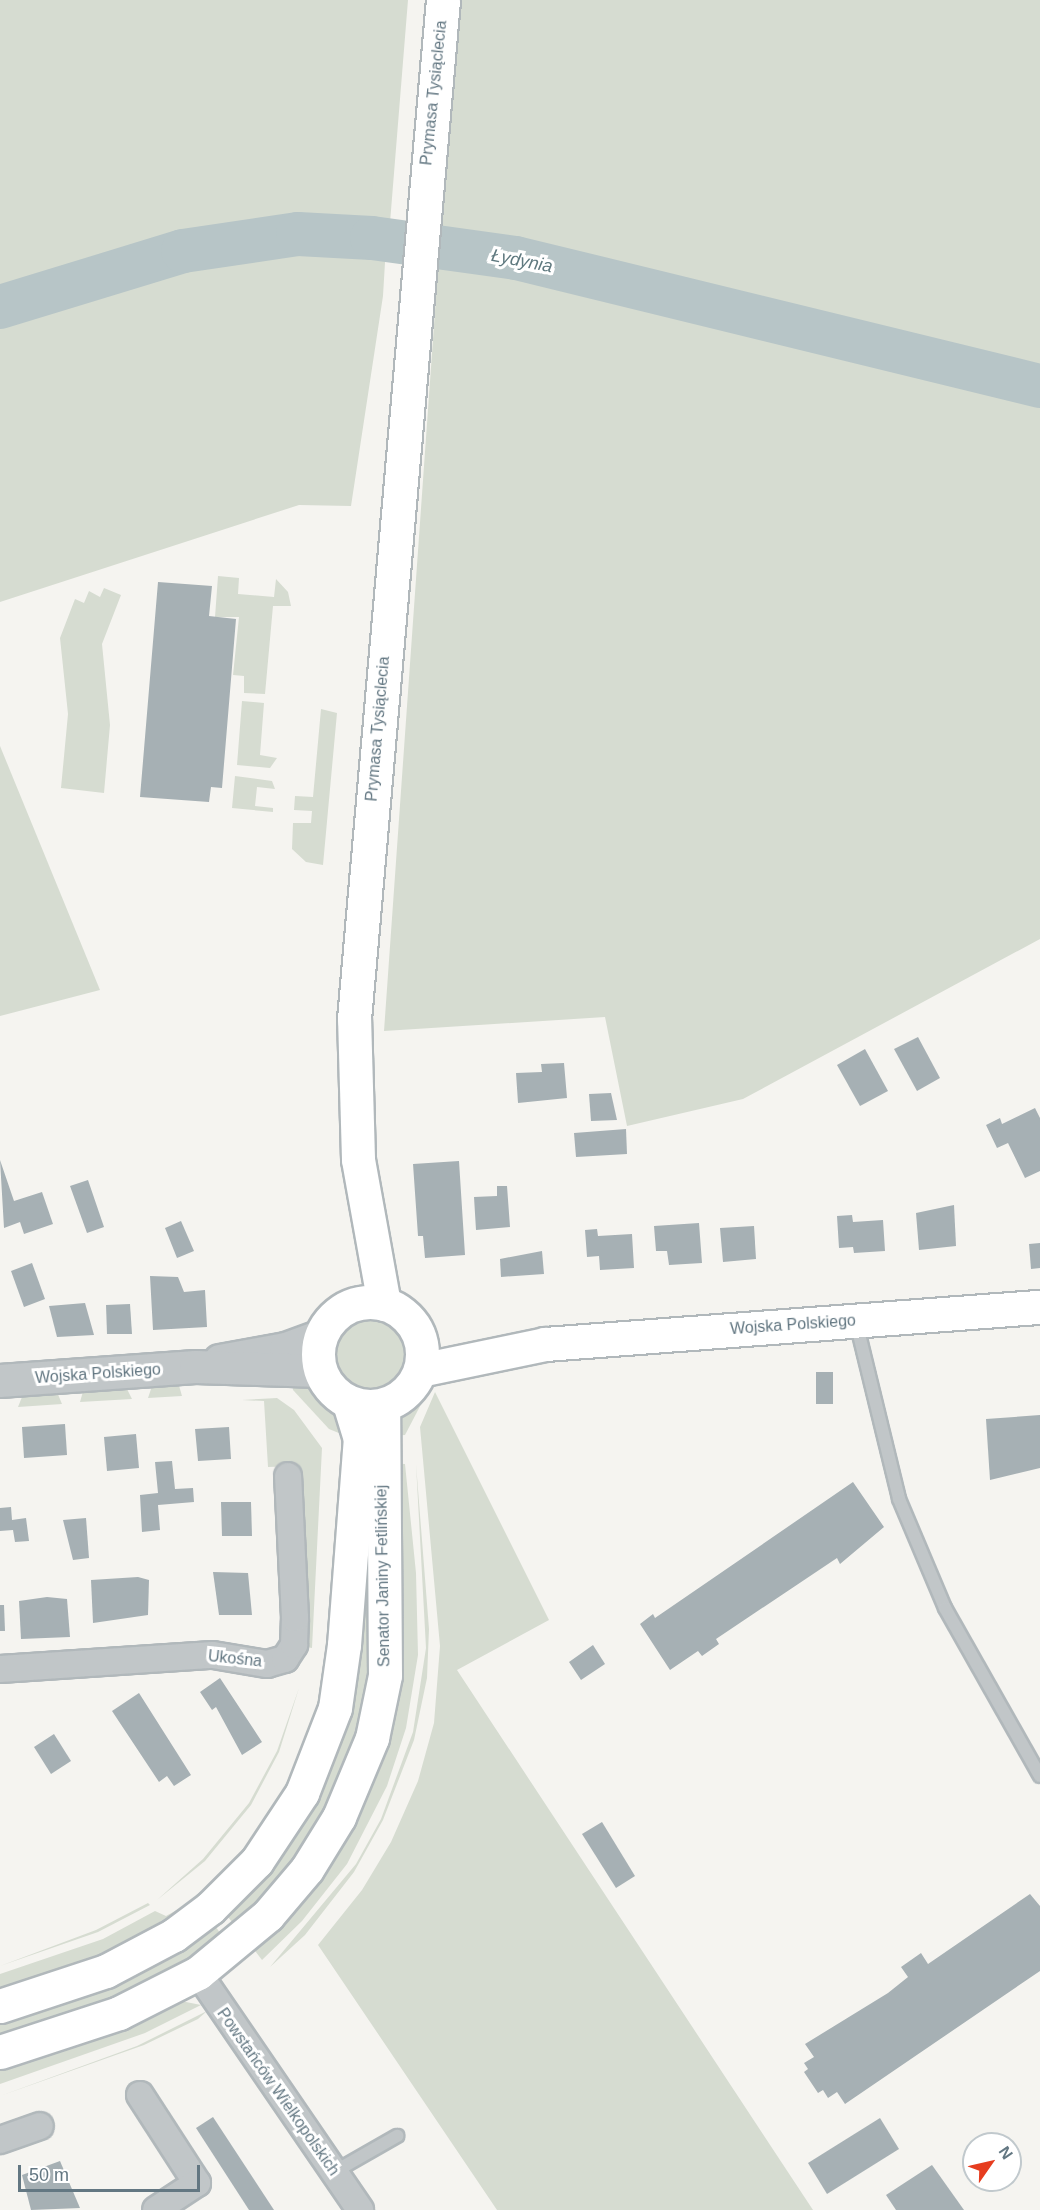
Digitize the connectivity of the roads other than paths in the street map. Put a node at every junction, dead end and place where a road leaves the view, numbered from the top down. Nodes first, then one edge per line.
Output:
1 (443, 0) edge
2 (357, 1159) junction
3 (384, 1304) junction
4 (1040, 1307) edge
5 (344, 1309) junction
6 (856, 1320) junction
7 (418, 1335) junction
8 (321, 1336) junction
9 (545, 1344) junction
10 (196, 1367) junction
11 (420, 1370) junction
12 (320, 1371) junction
13 (0, 1381) edge
14 (349, 1402) junction
15 (382, 1405) junction
16 (288, 1476) dead end
17 (0, 1669) edge
18 (1040, 1776) edge
19 (198, 1973) junction
20 (0, 2006) edge
21 (0, 2052) edge
22 (140, 2095) dead end
23 (40, 2126) dead end
24 (397, 2136) dead end
25 (0, 2140) edge
26 (333, 2172) junction
27 (156, 2210) edge
28 (360, 2210) edge

1 - 2 main road, Prymasa Tysiąclecia
2 - 3 main road, Prymasa Tysiąclecia
2 - 5 main road, Prymasa Tysiąclecia
3 - 5 main road
3 - 7 main road
4 - 6 main road, Wojska Polskiego
5 - 8 main road
6 - 9 main road, Wojska Polskiego
6 - 18 lane
7 - 9 main road, Wojska Polskiego
7 - 11 main road
8 - 10 street, Wojska Polskiego
8 - 12 main road
9 - 11 main road, Wojska Polskiego
10 - 12 street, Wojska Polskiego
10 - 13 street, Wojska Polskiego
11 - 15 main road
12 - 14 main road
14 - 15 main road
14 - 20 main road, Senator Janiny Fetlińskiej
15 - 19 main road, Senator Janiny Fetlińskiej
16 - 17 street, Ukośna
19 - 21 main road, Senator Janiny Fetlińskiej
19 - 26 street, Powstańców Wielkopolskich
22 - 27 street
23 - 25 street
24 - 26 lane
26 - 28 street, Powstańców Wielkopolskich

